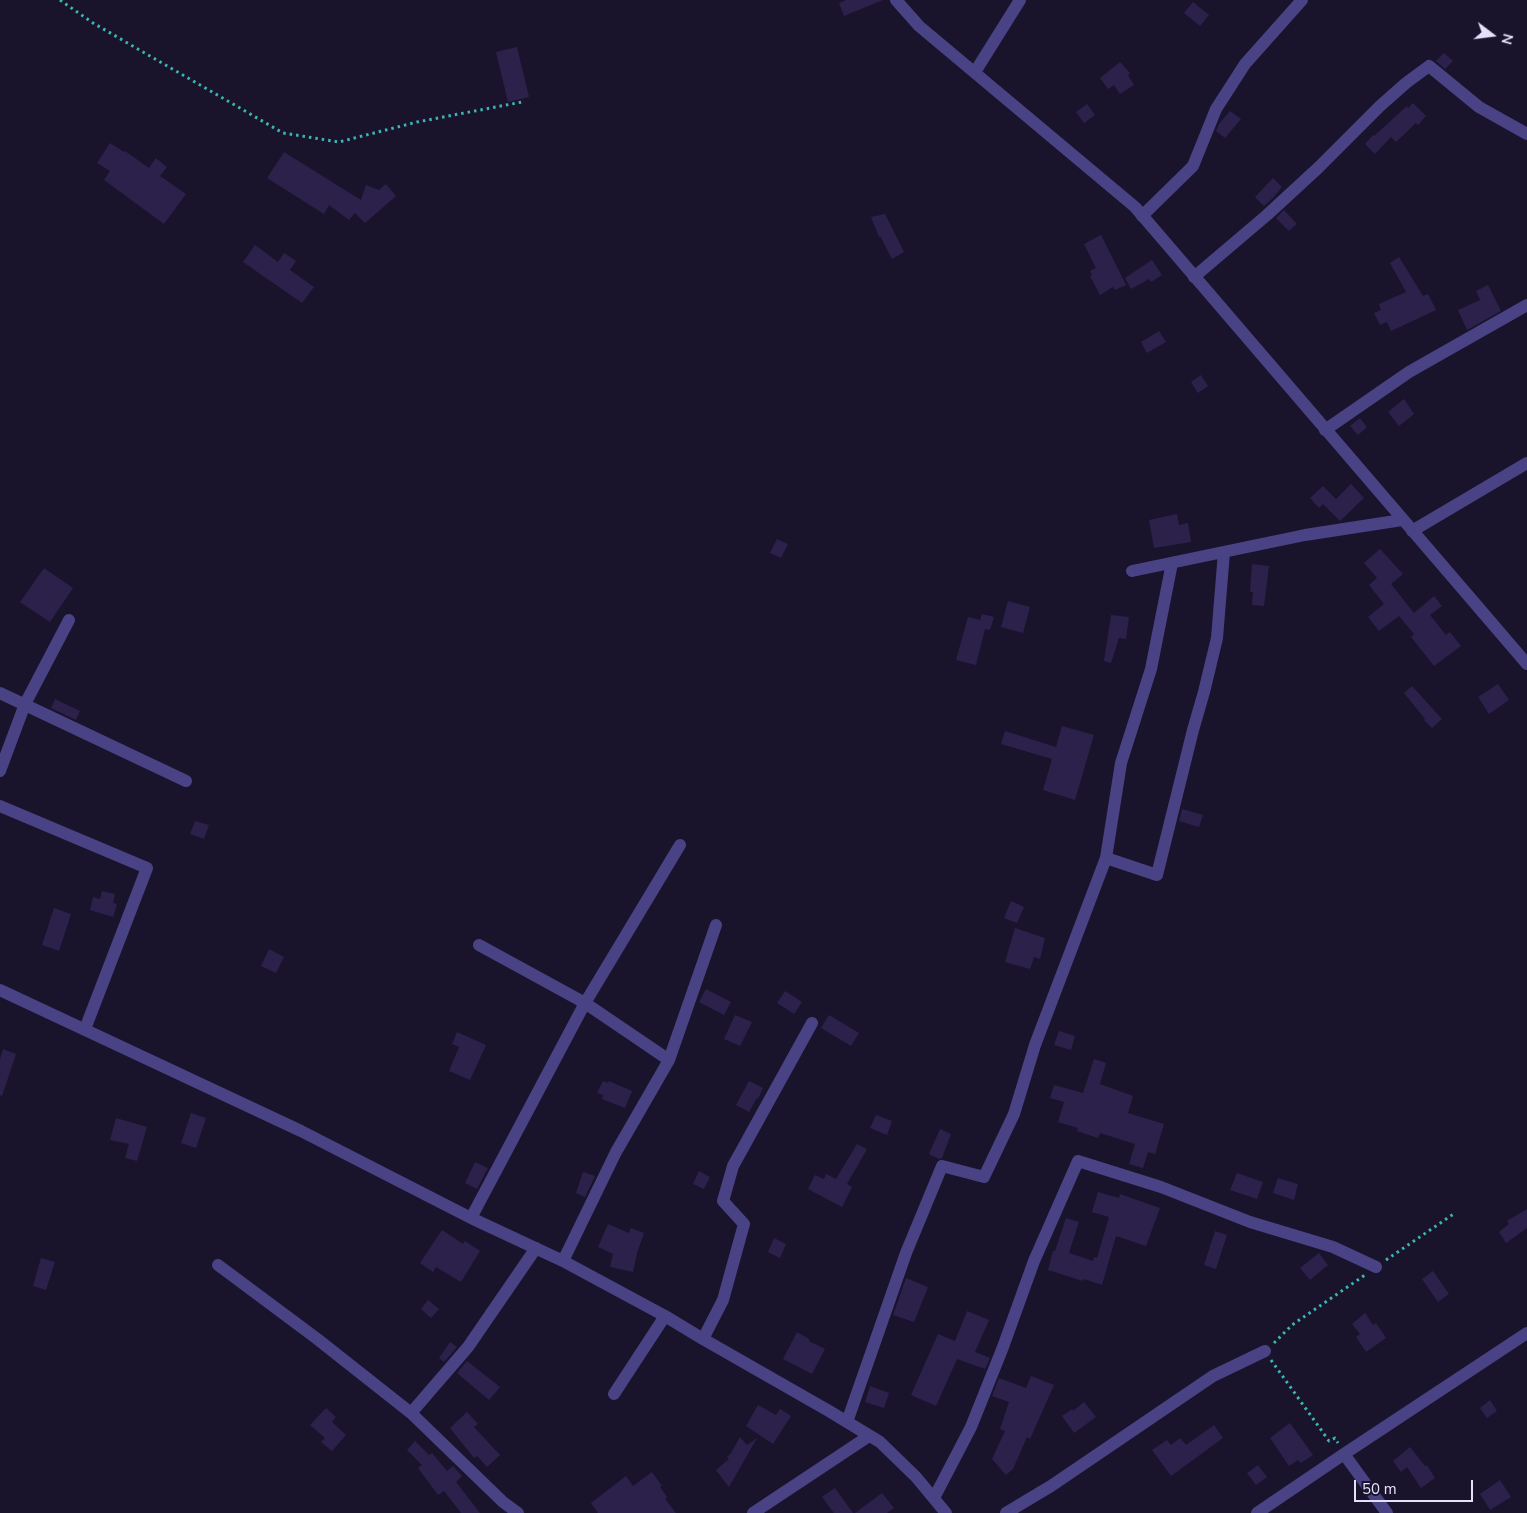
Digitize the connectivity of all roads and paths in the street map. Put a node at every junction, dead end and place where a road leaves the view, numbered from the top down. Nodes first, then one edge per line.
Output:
1 (60, 0) edge
2 (896, 0) edge
3 (1020, 0) edge
4 (1302, 0) edge
5 (974, 72) junction
6 (522, 102) dead end
7 (1527, 134) edge
8 (1142, 216) junction
9 (1194, 276) junction
10 (1527, 305) edge
11 (1325, 430) junction
12 (1527, 464) edge
13 (1402, 520) junction
14 (1412, 531) junction
15 (1224, 552) junction
16 (1172, 563) junction
17 (1132, 571) dead end
18 (69, 620) dead end
19 (1527, 664) edge
20 (0, 693) edge
21 (25, 704) junction
22 (0, 771) edge
23 (186, 781) dead end
24 (0, 806) edge
25 (680, 845) dead end
26 (1106, 858) junction
27 (716, 925) dead end
28 (479, 945) dead end
29 (0, 990) edge
30 (585, 1004) junction
31 (812, 1023) dead end
32 (85, 1029) junction
33 (669, 1060) junction
34 (1455, 1213) dead end
35 (470, 1218) junction
36 (536, 1248) junction
37 (563, 1261) junction
38 (218, 1265) dead end
39 (1376, 1268) junction
40 (665, 1316) junction
41 (1527, 1333) edge
42 (702, 1340) junction
43 (1265, 1351) junction
44 (614, 1394) dead end
45 (411, 1414) junction
46 (847, 1422) junction
47 (869, 1436) junction
48 (1341, 1449) junction
49 (934, 1498) junction
50 (518, 1513) edge
51 (754, 1513) edge
52 (946, 1513) edge
53 (1006, 1513) edge
54 (1257, 1513) edge
55 (1387, 1513) edge

1 - 6 path
2 - 5 street
3 - 5 street
4 - 8 street
5 - 8 street
7 - 9 street
8 - 9 street
9 - 11 street
10 - 11 street
11 - 13 street
12 - 14 street
13 - 14 street
13 - 15 street
14 - 19 street
15 - 16 street
15 - 26 street
16 - 17 street
16 - 26 street
18 - 21 street
20 - 21 street
21 - 22 street
21 - 23 street
24 - 32 street
25 - 30 street
26 - 46 street
27 - 33 street
28 - 30 street
29 - 32 street
30 - 33 street
30 - 35 street
31 - 42 street
32 - 35 street
33 - 37 street
34 - 39 path
35 - 36 street
36 - 37 street
36 - 45 street
37 - 40 street
38 - 45 street
39 - 43 path
39 - 49 street
40 - 42 street
40 - 44 street
41 - 48 street
42 - 46 street
43 - 48 path
43 - 53 street
45 - 50 street
46 - 47 street
47 - 49 street
47 - 51 street
48 - 54 street
48 - 55 street
49 - 52 street

